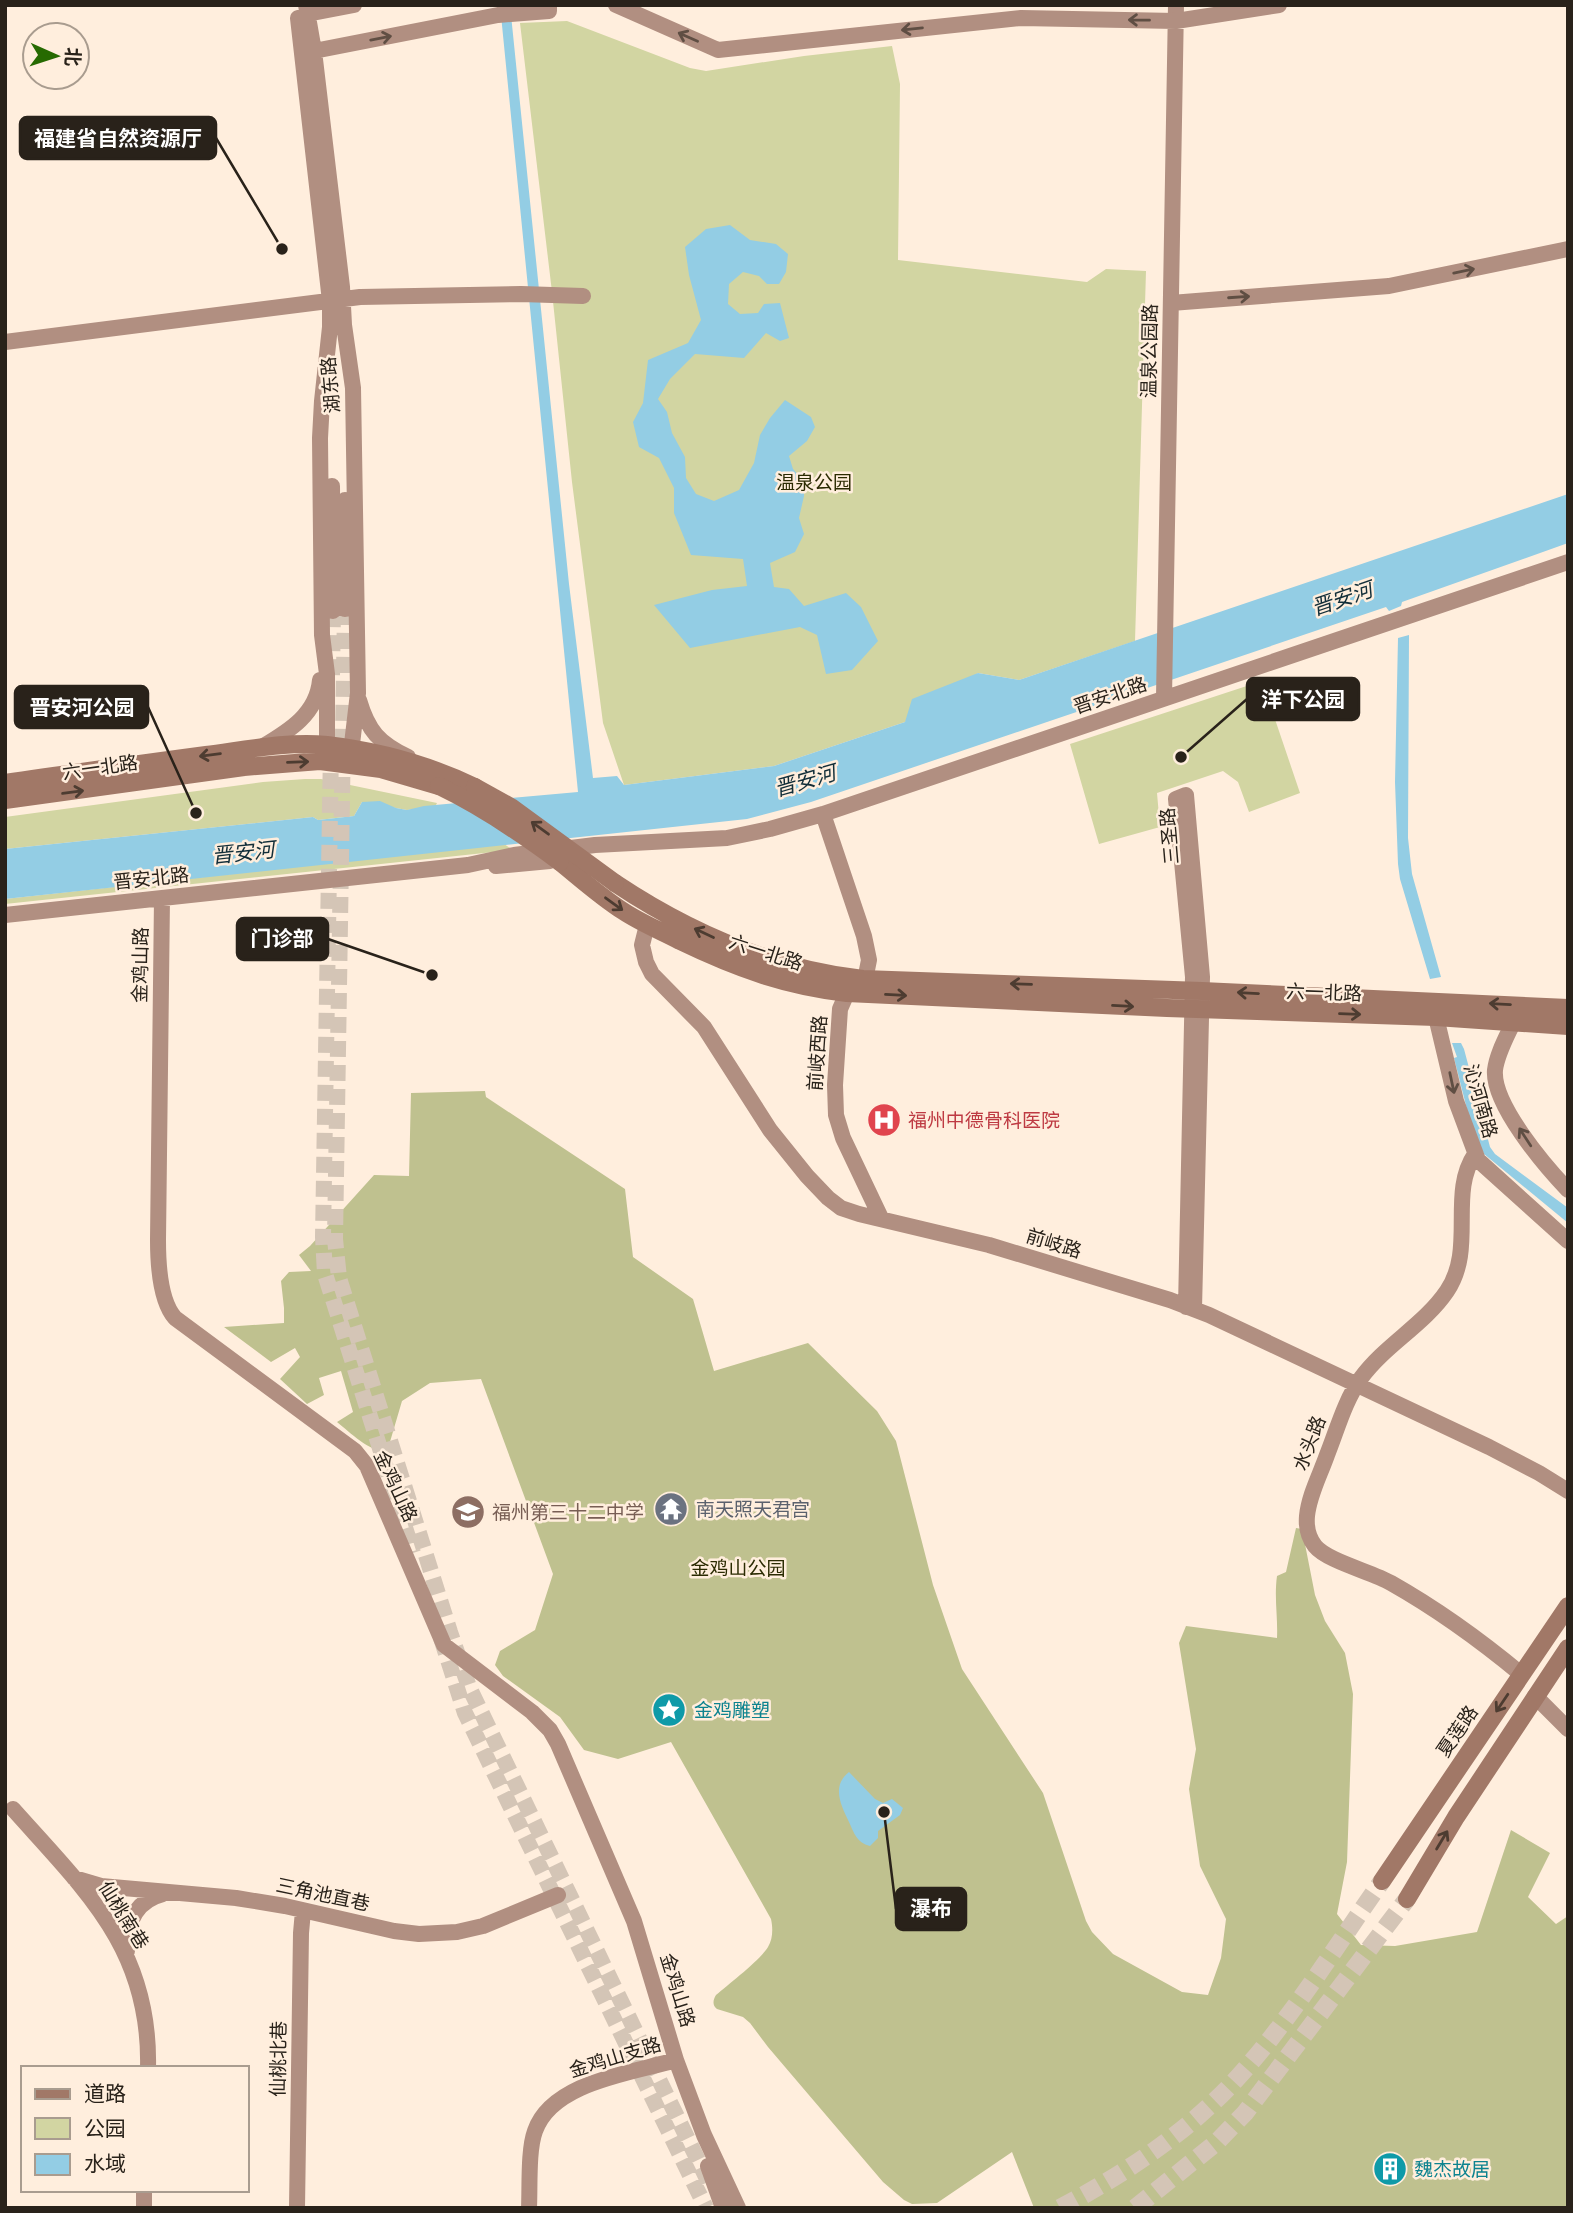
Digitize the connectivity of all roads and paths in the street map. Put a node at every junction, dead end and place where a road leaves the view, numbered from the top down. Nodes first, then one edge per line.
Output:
1 (355, 5) edge
2 (616, 5) edge
3 (1279, 5) edge
4 (303, 8) edge
5 (549, 8) edge
6 (1176, 13) edge
7 (314, 51) junction
8 (1568, 249) edge
9 (583, 296) dead end
10 (337, 300) junction
11 (1171, 303) junction
12 (337, 326) junction
13 (5, 342) edge
14 (1568, 562) edge
15 (339, 610) tunnel mouth
16 (322, 635) junction
17 (1164, 691) junction
18 (358, 693) junction
19 (260, 748) junction
20 (327, 753) junction
21 (351, 757) junction
22 (441, 779) junction
23 (5, 783) edge
24 (5, 800) edge
25 (823, 814) junction
26 (162, 898) junction
27 (5, 915) edge
28 (648, 925) junction
29 (863, 979) junction
30 (847, 993) junction
31 (1197, 1000) junction
32 (1568, 1008) edge
33 (1436, 1017) junction
34 (1513, 1023) junction
35 (1568, 1026) edge
36 (1475, 1154) junction
37 (1568, 1190) edge
38 (881, 1218) junction
39 (1568, 1241) edge
40 (1190, 1308) junction
41 (1357, 1383) junction
42 (1568, 1491) edge
43 (1568, 1606) edge
44 (1568, 1648) edge
45 (1521, 1674) junction
46 (1535, 1696) junction
47 (1568, 1729) edge
48 (13, 1809) dead end
49 (74, 1878) junction
50 (1382, 1881) tunnel mouth
51 (172, 1891) junction
52 (558, 1895) dead end
53 (1408, 1899) tunnel mouth
54 (303, 1911) junction
55 (127, 1953) junction
56 (676, 2060) junction
57 (148, 2066) edge
58 (297, 2208) edge
59 (529, 2208) edge
60 (720, 2208) edge
61 (737, 2208) edge

1 - 4 street
6 -> 2 street
3 - 6 street
4 - 7 street, 湖东路
4 - 10 street, 湖东路
7 -> 5 street
6 - 11 street, 温泉公园路
7 - 10 street, 湖东路
11 -> 8 street
9 - 10 street
10 - 12 street, 湖东路
10 - 13 street
11 - 17 street, 温泉公园路
12 - 15 street
12 - 16 street, 湖东路
12 - 18 street, 湖东路
14 - 17 street, 晋安北路
16 - 19 street
16 - 20 street, 湖东路
17 - 25 street, 晋安北路
18 - 21 street, 湖东路
18 - 22 street
19 - 20 main road, 六一北路
19 -> 23 main road, 六一北路
20 - 21 main road, 六一北路
24 -> 20 main road, 六一北路
21 - 22 main road, 六一北路
22 -> 28 main road, 六一北路, bridge
29 -> 22 main road, 六一北路, bridge
25 - 26 street, 晋安北路
25 - 29 street
26 - 27 street, 晋安北路
26 - 56 street, 金鸡山路
28 - 30 main road, 六一北路
28 - 38 street, 前岐路
29 - 30 street, 前岐西路
31 -> 29 main road, 六一北路
30 -> 31 main road, 六一北路
30 - 38 street, 前岐西路
31 - 31 street, 三圣路
32 -> 31 main road, 六一北路
31 -> 33 main road, 六一北路
31 - 40 street, 三圣路
33 - 34 main road, 六一北路
33 -> 36 street, 沁河南路
34 - 35 main road, 六一北路
37 -> 34 street, 沁河南路
36 - 39 street, 沁河南路
36 - 41 street, 水头路
38 - 40 street, 前岐路
40 - 41 street, 前岐路
41 - 42 street, 前岐路
41 - 45 street, 水头路
43 - 45 main road, 夏莲路
44 - 46 main road
45 -> 50 main road, 夏莲路
46 - 47 street
53 -> 46 main road
48 - 49 street, 仙桃南巷
49 - 51 street, 三角池直巷
49 - 55 street, 仙桃南巷
51 - 54 street, 三角池直巷
51 - 55 street
52 - 54 street, 三角池直巷
54 - 58 street, 仙桃北巷
55 - 57 street, 仙桃南巷
56 - 59 street, 金鸡山支路
56 - 60 street
56 - 61 street

